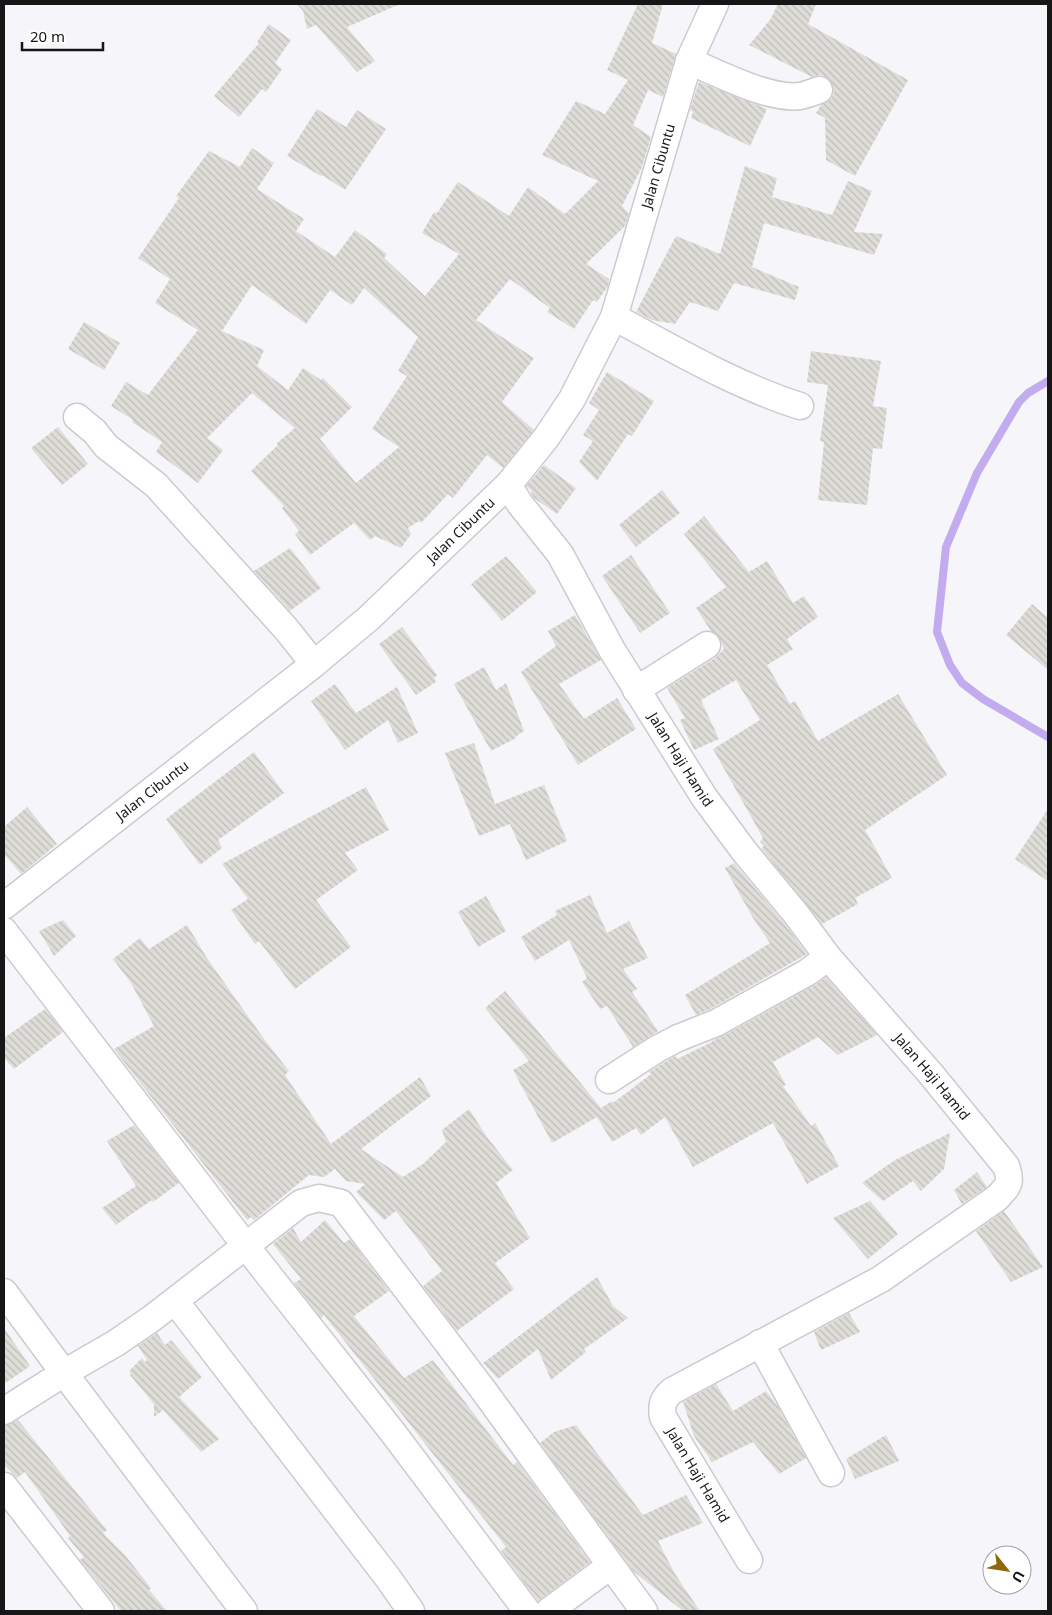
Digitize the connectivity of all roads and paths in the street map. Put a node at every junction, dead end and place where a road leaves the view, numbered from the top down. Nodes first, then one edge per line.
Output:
1 (715, 4) edge
2 (689, 61) junction
3 (819, 90) dead end
4 (614, 317) junction
5 (800, 406) dead end
6 (77, 417) dead end
7 (508, 485) junction
8 (707, 645) dead end
9 (314, 664) junction
10 (636, 690) junction
11 (4, 906) edge
12 (4, 931) edge
13 (828, 958) junction
14 (609, 1080) dead end
15 (245, 1245) junction
16 (4, 1292) edge
17 (174, 1301) junction
18 (760, 1343) junction
19 (64, 1373) junction
20 (4, 1411) edge
21 (831, 1473) dead end
22 (4, 1486) edge
23 (750, 1560) dead end
24 (610, 1566) junction
25 (101, 1611) edge
26 (244, 1611) edge
27 (411, 1611) edge
28 (526, 1611) edge
29 (549, 1611) edge
30 (644, 1611) edge

1 - 2 street, Jalan Cibuntu
2 - 3 street
2 - 4 street, Jalan Cibuntu
4 - 5 street
4 - 7 street, Jalan Cibuntu
6 - 9 street
7 - 9 street, Jalan Cibuntu
7 - 10 street, Jalan Haji Hamid
8 - 10 street
9 - 11 street, Jalan Cibuntu
10 - 13 street, Jalan Haji Hamid
12 - 15 street
13 - 14 street
13 - 18 street, Jalan Haji Hamid
15 - 17 street
15 - 24 street
15 - 28 street
16 - 19 street
17 - 19 street
17 - 27 street
18 - 21 street
18 - 23 street, Jalan Haji Hamid
19 - 20 street
19 - 26 street
22 - 25 street
24 - 29 street
24 - 30 street

